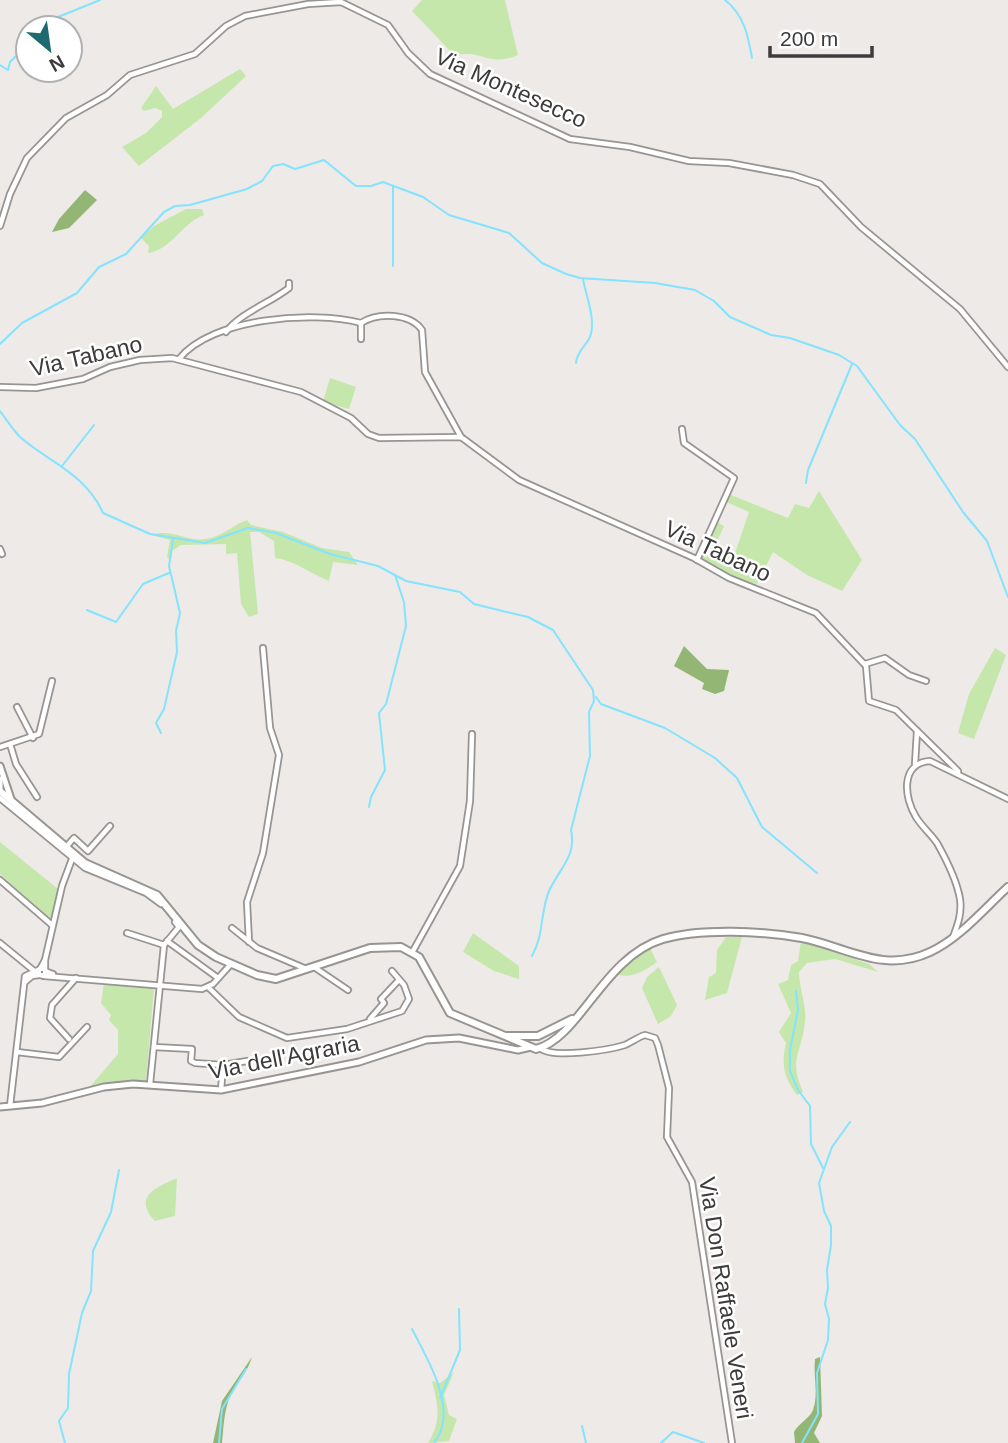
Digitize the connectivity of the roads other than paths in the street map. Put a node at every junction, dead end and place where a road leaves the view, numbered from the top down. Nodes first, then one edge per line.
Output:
1 (352, 0) edge
2 (355, 9) junction
3 (0, 226) edge
4 (289, 283) dead end
5 (362, 323) junction
6 (226, 332) junction
7 (361, 338) dead end
8 (179, 359) junction
9 (1008, 367) edge
10 (0, 387) edge
11 (682, 429) dead end
12 (461, 437) junction
13 (696, 560) junction
14 (263, 648) dead end
15 (864, 664) junction
16 (52, 681) dead end
17 (926, 681) dead end
18 (17, 707) dead end
19 (918, 730) junction
20 (472, 734) dead end
21 (33, 738) junction
22 (10, 744) junction
23 (0, 747) edge
24 (915, 765) junction
25 (0, 766) edge
26 (958, 774) junction
27 (0, 779) edge
28 (6, 784) junction
29 (0, 790) edge
30 (37, 797) dead end
31 (0, 798) edge
32 (1008, 799) edge
33 (12, 802) junction
34 (110, 826) dead end
35 (66, 848) junction
36 (72, 859) junction
37 (0, 880) edge
38 (1008, 887) edge
39 (961, 916) junction
40 (974, 918) junction
41 (52, 925) junction
42 (965, 926) junction
43 (232, 928) dead end
44 (127, 933) dead end
45 (953, 937) junction
46 (249, 942) junction
47 (0, 943) edge
48 (166, 943) junction
49 (413, 951) junction
50 (21, 962) junction
51 (231, 964) junction
52 (310, 968) junction
53 (392, 971) dead end
54 (35, 973) junction
55 (76, 978) junction
56 (218, 978) junction
57 (399, 980) junction
58 (159, 985) junction
59 (208, 987) junction
60 (348, 990) dead end
61 (575, 1017) junction
62 (369, 1020) junction
63 (87, 1027) dead end
64 (501, 1035) junction
65 (536, 1036) junction
66 (69, 1038) dead end
67 (153, 1047) junction
68 (537, 1047) junction
69 (17, 1052) junction
70 (247, 1061) dead end
71 (223, 1065) junction
72 (150, 1084) junction
73 (221, 1090) junction
74 (10, 1106) junction
75 (0, 1107) edge
76 (732, 1443) edge

1 - 2 street
2 - 3 street, Via Montesecco
2 - 9 street, Via Montesecco
4 - 6 street
5 - 6 street, Via Tabano
5 - 7 street
5 - 12 street, Via Tabano
6 - 8 street, Via Tabano
8 - 10 street, Via Tabano
8 - 12 street, Via Tabano
11 - 13 street
12 - 13 street, Via Tabano
13 - 15 street, Via Tabano
14 - 46 street
15 - 17 street
15 - 19 street
16 - 21 street
18 - 21 street
19 - 24 street
19 - 26 street
20 - 49 street
21 - 22 street
22 - 23 street
22 - 30 street
24 - 26 street
24 - 39 street
25 - 28 street
26 - 32 street
27 - 29 street
28 - 29 street
28 - 33 street
29 - 33 main road
31 - 36 street
33 - 35 main road
34 - 35 street
35 - 51 main road
36 - 41 street
36 - 48 street
37 - 41 street
38 - 40 main road
39 - 40 street
39 - 42 street
39 - 45 street
40 - 42 main road
41 - 54 street
42 - 45 main road
43 - 46 street
44 - 48 street
45 - 61 main road
46 - 52 street
47 - 50 street
48 - 56 street
48 - 58 street
49 - 52 main road
49 - 64 main road
50 - 54 street
50 - 54 street
51 - 52 main road
51 - 56 street
52 - 60 street
53 - 57 street
54 - 55 street
54 - 69 street
55 - 58 street
55 - 66 street
56 - 59 street
57 - 62 street
57 - 62 street
58 - 59 street
58 - 67 street
59 - 62 street
61 - 65 main road
61 - 68 main road
63 - 69 street
64 - 65 main road
64 - 68 main road
65 - 68 street
65 - 68 street
67 - 71 street
67 - 72 street
68 - 73 street, Via dell'Agraria
68 - 76 street, Via Don Raffaele Veneri
69 - 74 street
70 - 71 street
71 - 73 street
72 - 73 street, Via dell'Agraria
72 - 74 street, Via dell'Agraria
74 - 75 street, Via dell'Agraria

